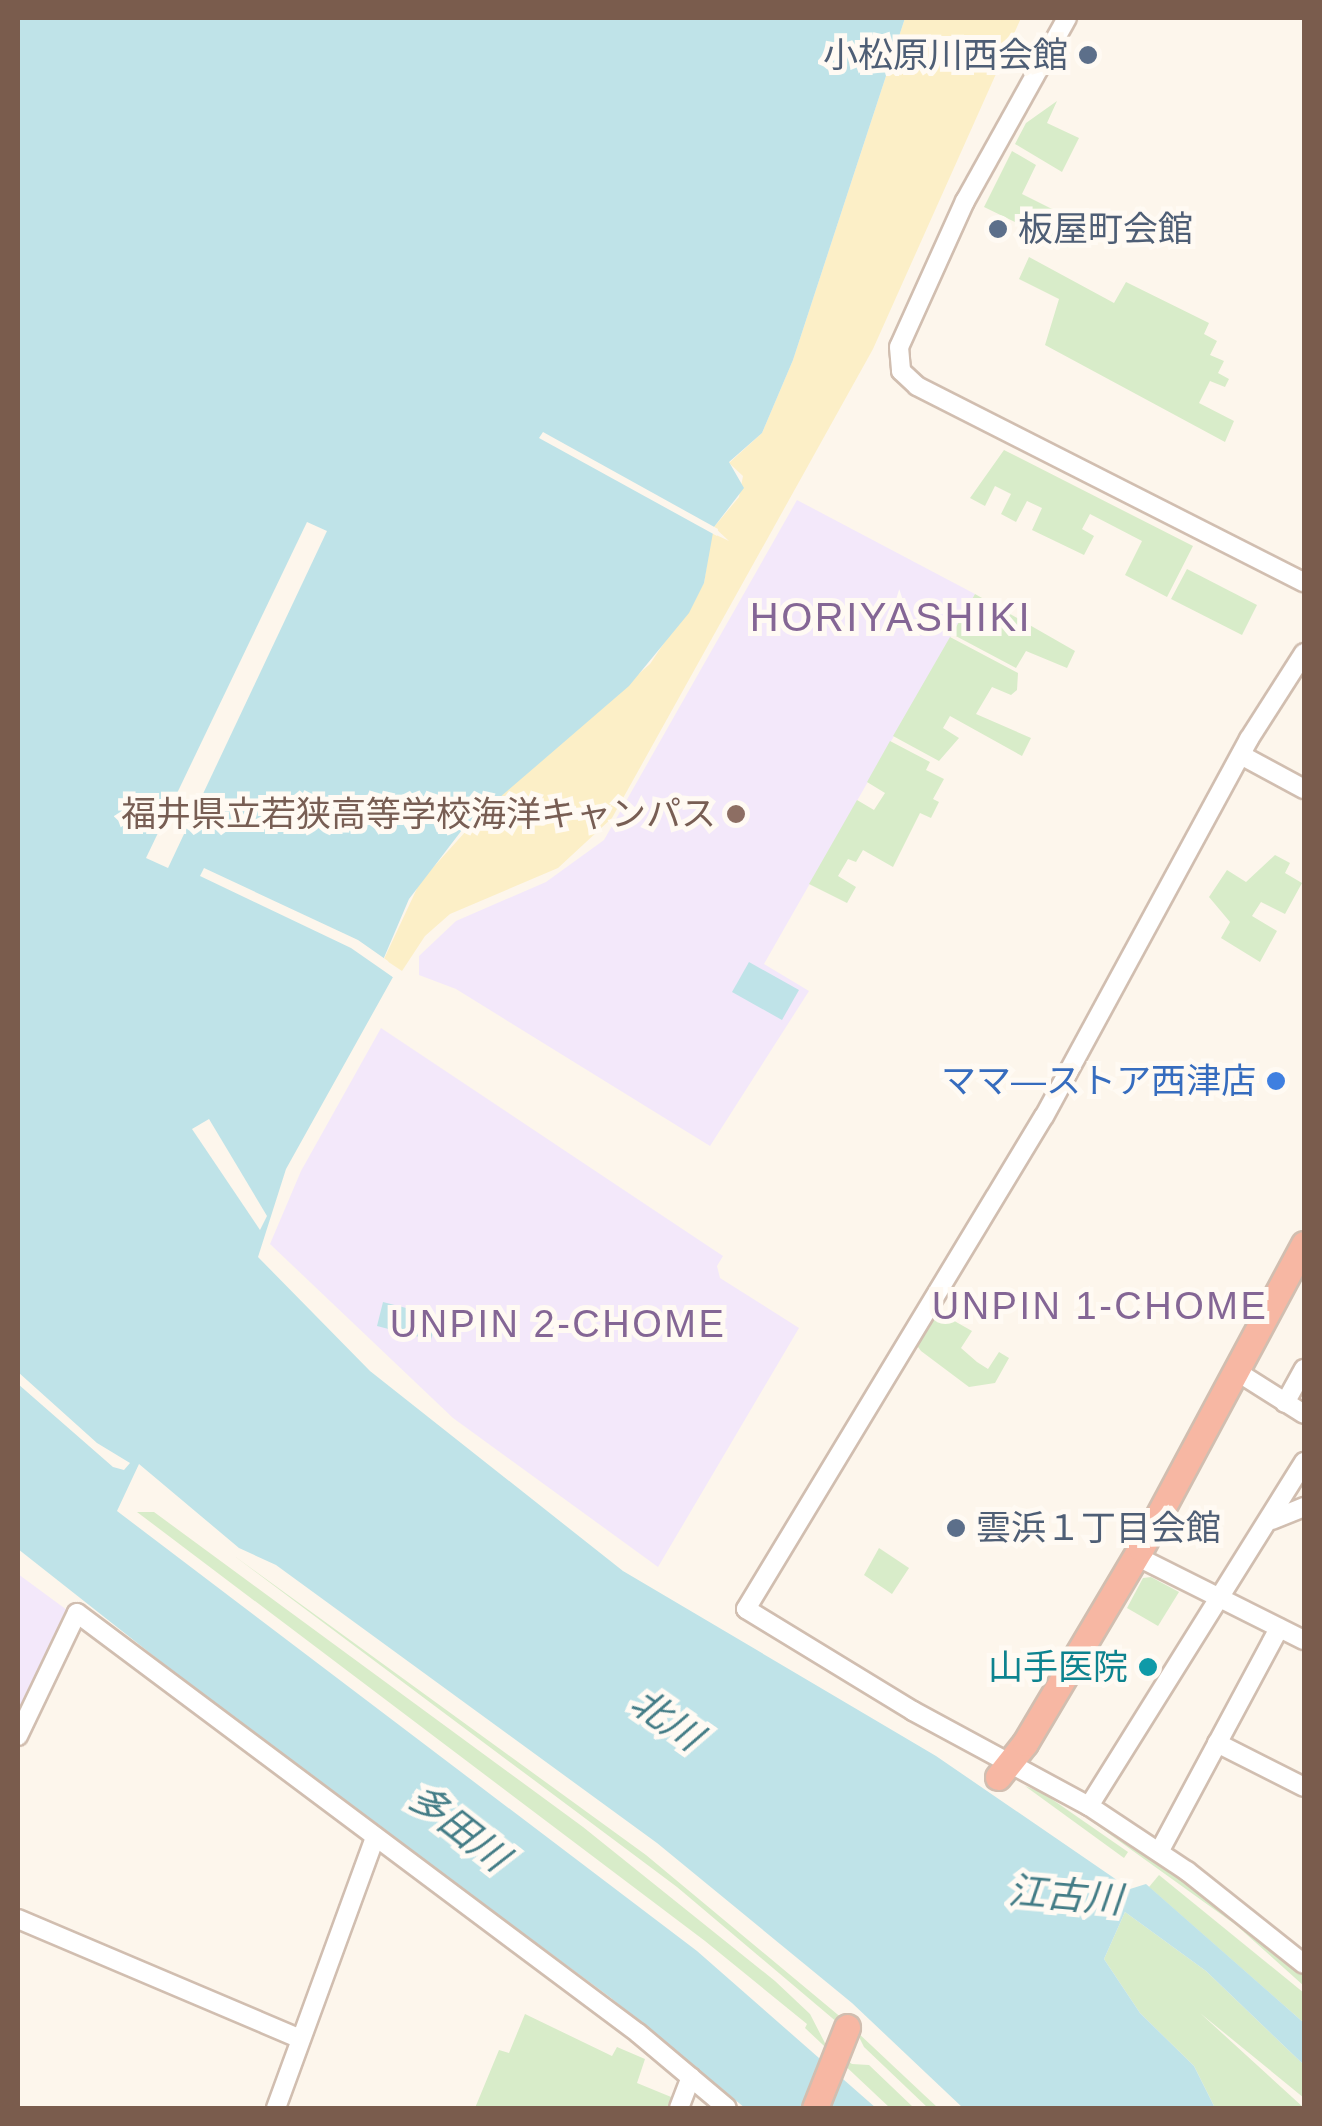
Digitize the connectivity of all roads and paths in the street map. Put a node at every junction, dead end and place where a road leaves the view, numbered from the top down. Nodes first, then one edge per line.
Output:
1 (1067, 18) edge
2 (1304, 582) edge
3 (1304, 652) edge
4 (1241, 755) junction
5 (1304, 790) edge
6 (1304, 1244) edge
7 (1304, 1368) edge
8 (1236, 1372) junction
9 (1286, 1403) junction
10 (1304, 1414) edge
11 (1304, 1462) edge
12 (1304, 1507) edge
13 (1272, 1520) junction
14 (1136, 1556) junction
15 (1223, 1599) junction
16 (1278, 1628) junction
17 (1304, 1640) edge
18 (18, 1736) edge
19 (1217, 1743) junction
20 (1004, 1769) junction
21 (1304, 1787) edge
22 (1089, 1806) junction
23 (375, 1837) junction
24 (1159, 1852) junction
25 (18, 1919) edge
26 (1304, 1964) edge
27 (847, 2028) dead end
28 (301, 2039) junction
29 (692, 2077) junction
30 (276, 2108) edge
31 (679, 2108) edge
32 (727, 2108) edge
33 (815, 2108) edge

1 - 2 street
3 - 4 street
4 - 5 street
4 - 20 street
6 - 8 highway
7 - 9 street
8 - 9 street
8 - 14 highway
9 - 10 street
11 - 13 street
12 - 13 street
13 - 15 street
14 - 15 street
14 - 20 highway
15 - 16 street
15 - 22 street
16 - 17 street
16 - 19 street
18 - 23 street
19 - 21 street
19 - 24 street
20 - 22 street
22 - 24 street
23 - 28 street
23 - 29 street
24 - 26 street
25 - 28 street
27 - 33 highway
28 - 30 street
29 - 31 street
29 - 32 street

